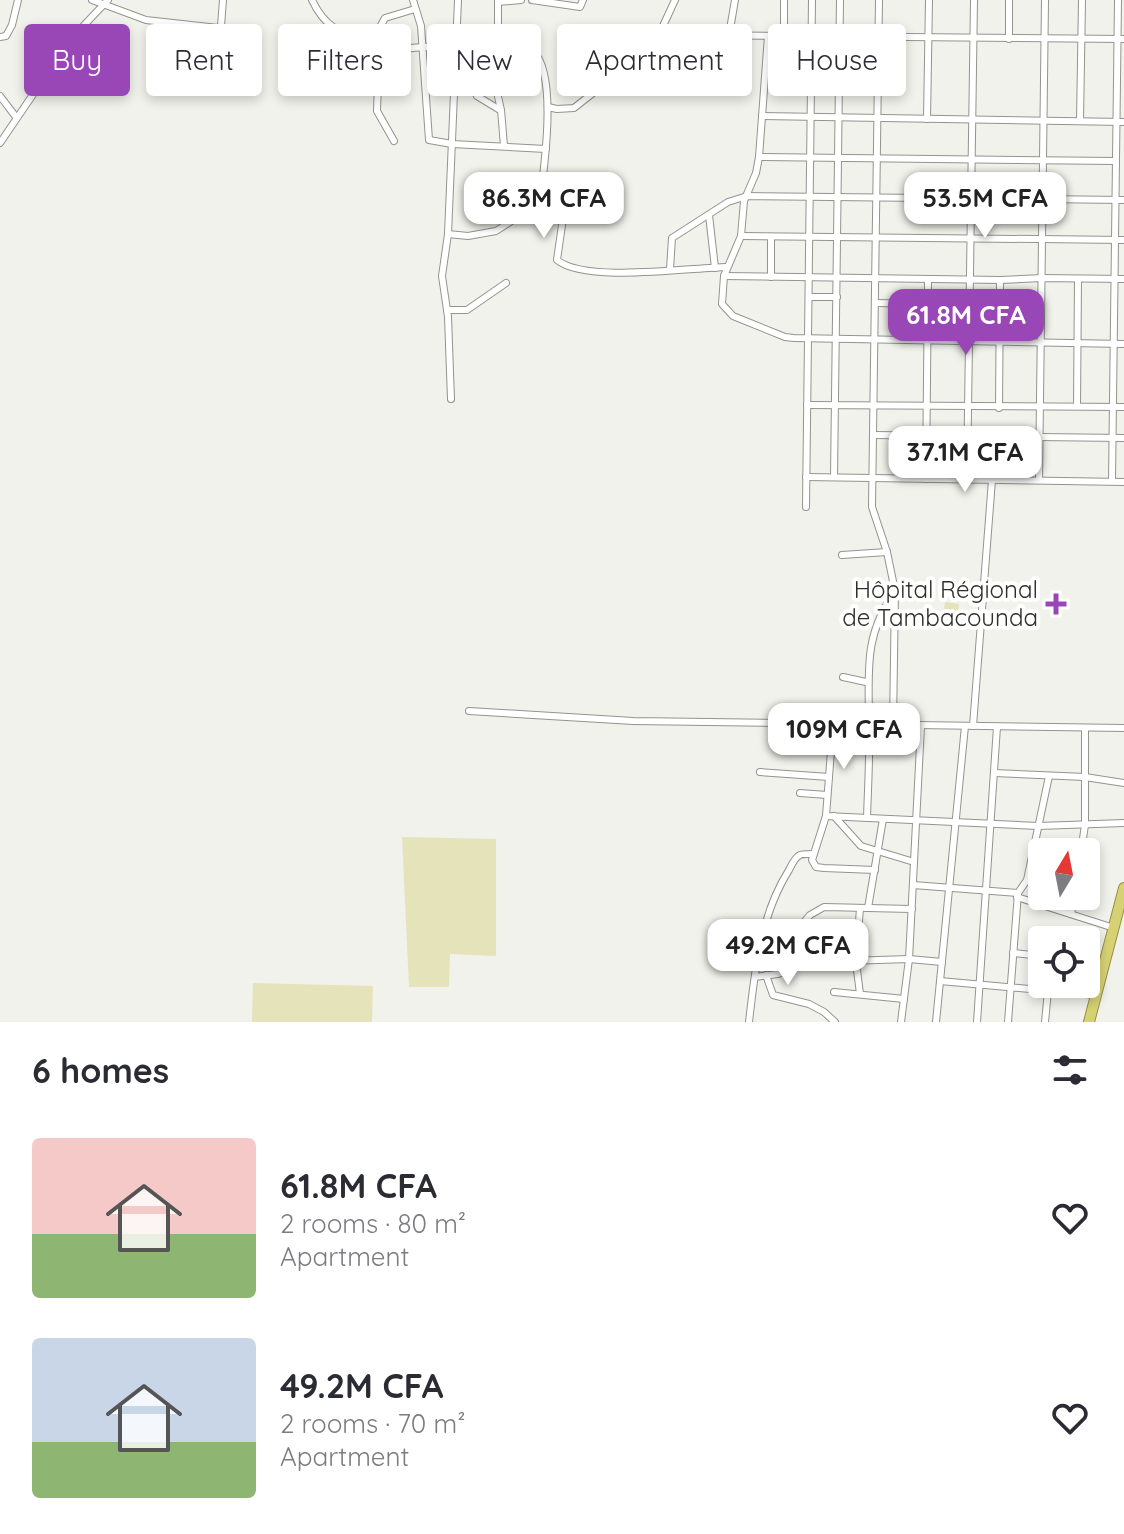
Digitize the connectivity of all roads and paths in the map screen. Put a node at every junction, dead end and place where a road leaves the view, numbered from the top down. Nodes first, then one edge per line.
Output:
1 (18, 0) edge
2 (92, 0) edge
3 (223, 0) edge
4 (312, 0) edge
5 (413, 0) edge
6 (458, 0) edge
7 (521, 0) edge
8 (532, 0) edge
9 (583, 0) edge
10 (675, 0) edge
11 (735, 0) edge
12 (784, 0) edge
13 (812, 0) edge
14 (840, 0) edge
15 (879, 0) edge
16 (929, 0) edge
17 (974, 0) edge
18 (1009, 0) edge
19 (1045, 0) edge
20 (1082, 0) edge
21 (1118, 0) edge
22 (498, 1) edge
23 (106, 2) edge
24 (415, 9) junction
25 (1121, 13) edge
26 (327, 24) edge
27 (382, 24) edge
28 (457, 24) edge
29 (498, 24) edge
30 (731, 24) edge
31 (784, 24) edge
32 (812, 24) edge
33 (840, 24) edge
34 (878, 24) edge
35 (752, 36) edge
36 (768, 36) joint
37 (0, 37) edge
38 (1081, 37) junction
39 (906, 38) edge
40 (928, 38) junction
41 (973, 39) junction
42 (1009, 39) junction
43 (1121, 39) edge
44 (1044, 40) junction
45 (411, 47) edge
46 (422, 47) junction
47 (427, 47) edge
48 (541, 66) edge
49 (0, 96) edge
50 (378, 96) edge
51 (454, 96) edge
52 (477, 96) edge
53 (498, 96) edge
54 (811, 96) edge
55 (839, 96) edge
56 (877, 96) edge
57 (548, 107) junction
58 (501, 110) junction
59 (762, 116) junction
60 (16, 117) junction
61 (811, 117) junction
62 (839, 118) junction
63 (877, 118) junction
64 (927, 119) junction
65 (972, 119) junction
66 (1043, 121) junction
67 (1080, 121) junction
68 (1120, 122) edge
69 (394, 141) dead end
70 (0, 143) edge
71 (452, 144) junction
72 (504, 146) junction
73 (546, 149) junction
74 (759, 157) junction
75 (810, 157) junction
76 (838, 158) junction
77 (877, 158) junction
78 (972, 159) junction
79 (1043, 160) junction
80 (1116, 161) junction
81 (747, 196) junction
82 (810, 197) junction
83 (838, 197) junction
84 (876, 198) junction
85 (971, 199) junction
86 (1116, 199) junction
87 (1124, 200) edge
88 (1042, 201) junction
89 (539, 209) junction
90 (709, 215) junction
91 (448, 234) junction
92 (741, 236) junction
93 (771, 237) junction
94 (809, 237) junction
95 (837, 238) junction
96 (876, 238) junction
97 (1042, 239) junction
98 (970, 240) junction
99 (1115, 240) junction
100 (1124, 240) edge
101 (726, 267) junction
102 (715, 268) junction
103 (670, 269) junction
104 (724, 276) junction
105 (771, 277) junction
106 (809, 278) junction
107 (837, 278) junction
108 (1042, 278) junction
109 (875, 279) junction
110 (928, 279) junction
111 (1078, 279) junction
112 (1114, 279) junction
113 (1124, 279) edge
114 (970, 280) junction
115 (1000, 280) junction
116 (506, 283) dead end
117 (809, 297) junction
118 (837, 297) junction
119 (875, 303) junction
120 (928, 304) junction
121 (969, 305) junction
122 (447, 310) junction
123 (808, 339) junction
124 (836, 340) junction
125 (874, 340) junction
126 (927, 341) junction
127 (969, 342) junction
128 (999, 342) junction
129 (1041, 343) junction
130 (1078, 343) junction
131 (1114, 344) junction
132 (1124, 344) edge
133 (451, 399) dead end
134 (807, 405) junction
135 (835, 405) junction
136 (874, 406) junction
137 (927, 406) junction
138 (1077, 406) junction
139 (968, 407) junction
140 (1040, 407) junction
141 (1112, 407) junction
142 (1124, 407) edge
143 (999, 408) junction
144 (873, 435) junction
145 (926, 435) junction
146 (967, 436) junction
147 (1039, 437) junction
148 (1112, 438) junction
149 (1124, 438) edge
150 (806, 477) junction
151 (834, 477) junction
152 (873, 478) junction
153 (926, 479) junction
154 (967, 479) junction
155 (992, 480) junction
156 (1039, 480) junction
157 (1112, 481) junction
158 (1124, 482) edge
159 (806, 507) dead end
160 (887, 552) junction
161 (842, 555) dead end
162 (895, 591) junction
163 (843, 677) dead end
164 (866, 682) junction
165 (469, 711) dead end
166 (833, 725) junction
167 (869, 725) junction
168 (893, 725) junction
169 (921, 726) junction
170 (969, 726) junction
171 (997, 727) junction
172 (1085, 728) junction
173 (1124, 728) edge
174 (760, 772) dead end
175 (994, 773) junction
176 (1049, 776) junction
177 (829, 777) junction
178 (1085, 777) junction
179 (1124, 783) edge
180 (800, 793) dead end
181 (827, 795) junction
182 (826, 816) junction
183 (834, 816) junction
184 (867, 818) junction
185 (883, 819) junction
186 (916, 820) junction
187 (955, 822) junction
188 (1124, 823) edge
189 (991, 824) junction
190 (1085, 825) junction
191 (1038, 826) junction
192 (1036, 838) edge
193 (1083, 838) edge
194 (878, 852) junction
195 (812, 854) junction
196 (914, 862) junction
197 (875, 870) junction
198 (1028, 875) edge
199 (913, 885) junction
200 (949, 888) junction
201 (1124, 888) edge
202 (986, 890) junction
203 (1017, 895) junction
204 (860, 908) junction
205 (868, 908) junction
206 (912, 909) junction
207 (1072, 910) edge
208 (1071, 914) junction
209 (1114, 928) junction
210 (1013, 953) junction
211 (759, 954) junction
212 (1028, 955) edge
213 (909, 959) junction
214 (856, 962) junction
215 (942, 962) junction
216 (1100, 963) edge
217 (1105, 964) junction
218 (766, 975) junction
219 (755, 977) junction
220 (940, 981) junction
221 (1100, 981) edge
222 (980, 985) junction
223 (1011, 988) junction
224 (1028, 989) edge
225 (834, 992) dead end
226 (860, 994) junction
227 (1047, 998) edge
228 (1095, 998) edge
229 (904, 999) junction
230 (749, 1022) edge
231 (835, 1022) edge
232 (901, 1022) edge
233 (936, 1022) edge
234 (977, 1022) edge
235 (1008, 1022) edge
236 (1045, 1022) edge
237 (1089, 1022) edge

1 - 37 street
2 - 23 street
3 - 23 street
4 - 26 street
5 - 24 street
6 - 28 street
7 - 22 street
8 - 9 street
10 - 57 street
11 - 30 street
12 - 31 street
13 - 32 street
14 - 33 street
15 - 34 street
16 - 40 street
17 - 41 street
18 - 42 street
19 - 44 street
20 - 38 street
21 - 25 street
22 - 29 street
23 - 60 street
24 - 27 street
24 - 46 street
25 - 43 street
35 - 36 street
36 - 59 street
38 - 43 street
38 - 44 street
38 - 67 street
39 - 40 street
40 - 41 street
40 - 64 street
41 - 42 street
41 - 65 street
42 - 44 street
43 - 68 street
44 - 66 street
45 - 46 street
46 - 47 street
46 - 71 street
48 - 57 street
49 - 60 street
50 - 69 street
51 - 71 street
52 - 58 street
53 - 58 street
54 - 61 street
55 - 62 street
56 - 63 street
57 - 73 street
58 - 72 street
59 - 61 street
59 - 74 street
60 - 70 street
61 - 62 street
61 - 75 street
62 - 63 street
62 - 76 street
63 - 64 street
63 - 77 street
64 - 65 street
65 - 66 street
65 - 78 street
66 - 67 street
66 - 79 street
67 - 68 street
68 - 80 street
71 - 72 street
71 - 91 street
72 - 73 street
73 - 89 street
74 - 75 street
74 - 81 street
75 - 76 street
75 - 82 street
76 - 77 street
76 - 83 street
77 - 78 street
77 - 84 street
78 - 79 street
78 - 85 street
79 - 80 street
79 - 88 street
80 - 86 street
81 - 82 street
81 - 90 street
81 - 92 street
82 - 83 street
82 - 94 street
83 - 84 street
83 - 95 street
84 - 85 street
84 - 96 street
85 - 88 street
85 - 98 street
86 - 87 street
86 - 88 street
86 - 99 street
88 - 97 street
89 - 91 street
89 - 103 street
90 - 102 street
90 - 103 street
91 - 122 street
92 - 93 street
92 - 101 street
93 - 94 street
93 - 105 street
94 - 95 street
94 - 106 street
95 - 96 street
95 - 107 street
96 - 98 street
96 - 109 street
97 - 98 street
97 - 99 street
97 - 108 street
98 - 114 street
99 - 100 street
99 - 112 street
101 - 102 street
101 - 104 street
102 - 103 street
104 - 105 street
104 - 123 street
105 - 106 street
106 - 107 street
106 - 117 street
107 - 109 street
107 - 118 street
108 - 111 street
108 - 115 street
108 - 129 street
109 - 110 street
109 - 119 street
110 - 114 street
110 - 120 street
111 - 112 street
111 - 130 street
112 - 113 street
112 - 131 street
114 - 115 street
114 - 121 street
115 - 128 street
116 - 122 street
117 - 118 street
117 - 123 street
118 - 124 street
119 - 120 street
119 - 125 street
120 - 121 street
120 - 126 street
121 - 127 street
122 - 133 street
123 - 124 street
123 - 134 street
124 - 125 street
124 - 135 street
125 - 126 street
125 - 136 street
126 - 127 street
126 - 137 street
127 - 128 street
127 - 139 street
128 - 129 street
128 - 143 street
129 - 130 street
129 - 140 street
130 - 131 street
130 - 138 street
131 - 132 street
131 - 141 street
134 - 135 street
134 - 150 street
135 - 136 street
135 - 151 street
136 - 137 street
136 - 144 street
137 - 139 street
137 - 145 street
138 - 140 street
138 - 141 street
139 - 143 street
139 - 146 street
140 - 143 street
140 - 147 street
141 - 142 street
141 - 148 street
144 - 145 street
144 - 152 street
145 - 146 street
145 - 153 street
146 - 147 street
146 - 154 street
147 - 148 street
147 - 156 street
148 - 149 street
148 - 157 street
150 - 151 street
150 - 159 street
151 - 152 street
152 - 153 street
152 - 160 street
153 - 154 street
154 - 155 street
155 - 156 street
155 - 170 street
156 - 157 street
157 - 158 street
160 - 161 street
160 - 162 street
162 - 164 street
162 - 168 street
163 - 164 street
164 - 167 street
165 - 166 street
166 - 167 street
166 - 177 street
167 - 168 street
167 - 184 street
168 - 169 street
169 - 170 street
169 - 186 street
170 - 171 street
170 - 187 street
171 - 172 street
171 - 175 street
172 - 173 street
172 - 178 street
174 - 177 street
175 - 176 street
175 - 189 street
176 - 178 street
176 - 191 street
177 - 181 street
178 - 179 street
178 - 190 street
180 - 181 street
181 - 182 street
182 - 183 street
182 - 195 street
183 - 184 street
183 - 194 street
184 - 185 street
185 - 186 street
185 - 194 street
186 - 187 street
186 - 196 street
187 - 189 street
187 - 200 street
188 - 190 street
189 - 191 street
189 - 202 street
190 - 191 street
190 - 193 street
191 - 192 street
194 - 196 street
194 - 197 street
195 - 197 street
195 - 211 street
196 - 199 street
197 - 205 street
198 - 203 street
199 - 200 street
199 - 206 street
200 - 202 street
200 - 215 street
201 - 209 highway
202 - 203 street
202 - 222 street
203 - 208 street
203 - 210 street
204 - 205 street
204 - 211 street
204 - 214 street
205 - 206 street
206 - 213 street
207 - 208 street
208 - 209 street
209 - 217 highway
210 - 212 street
210 - 223 street
211 - 219 street
213 - 214 street
213 - 215 street
213 - 229 street
214 - 218 street
214 - 226 street
215 - 220 street
216 - 217 street
217 - 221 highway
218 - 219 street
218 - 231 street
219 - 230 street
220 - 222 street
220 - 233 street
222 - 223 street
222 - 234 street
223 - 224 street
223 - 235 street
225 - 226 street
226 - 229 street
227 - 236 street
228 - 237 highway
229 - 232 street

